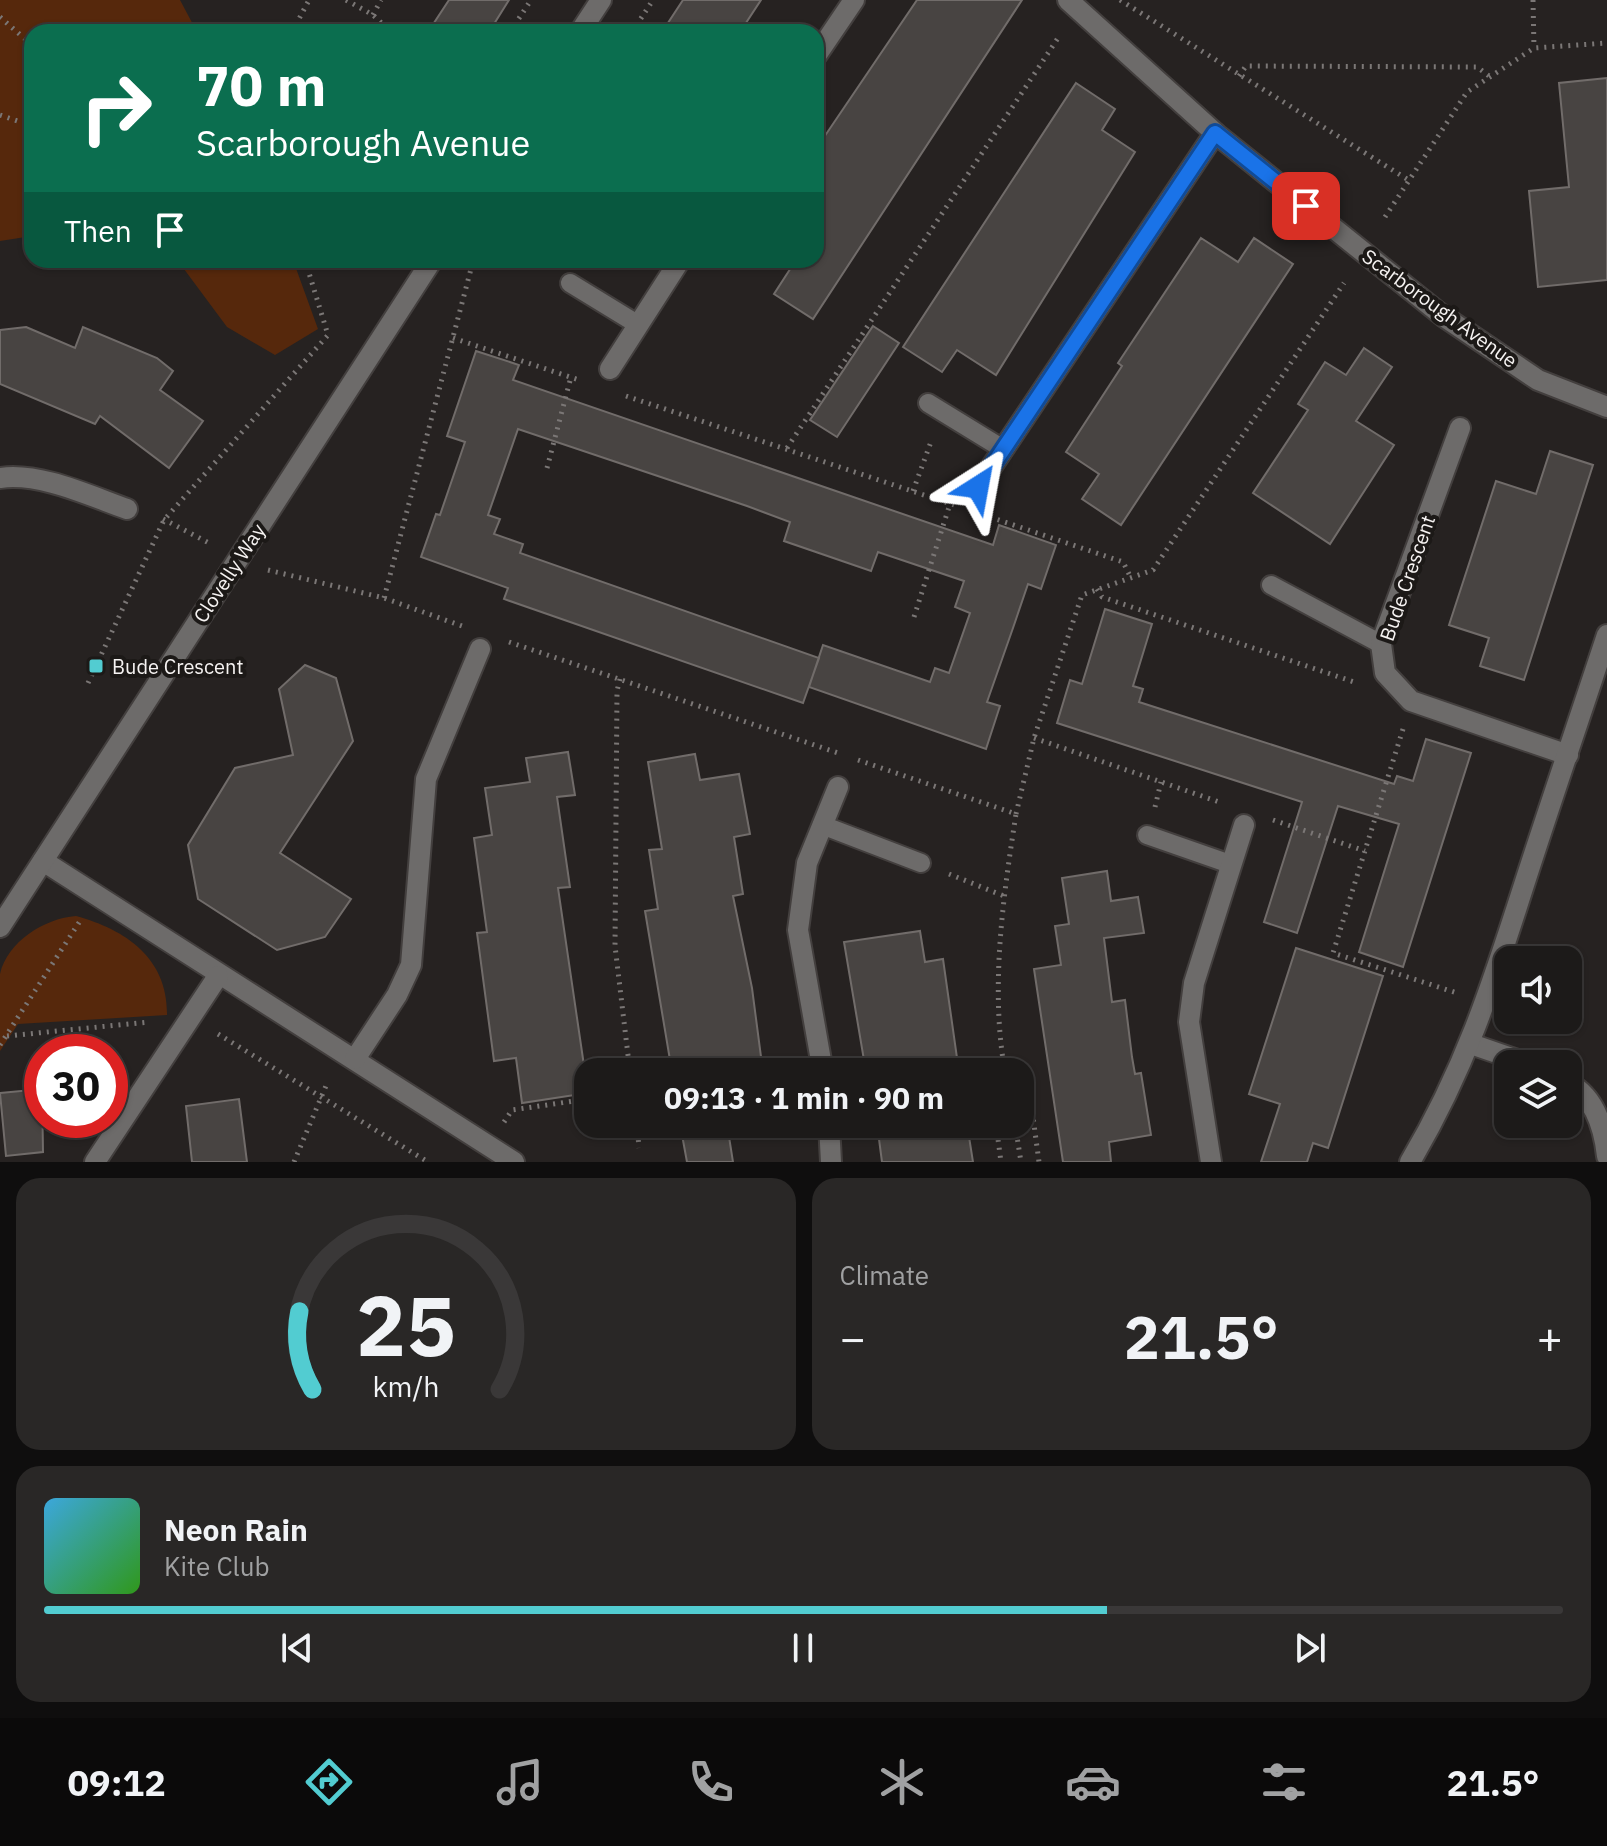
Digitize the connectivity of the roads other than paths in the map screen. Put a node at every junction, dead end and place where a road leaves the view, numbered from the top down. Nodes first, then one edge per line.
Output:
1 (601, 0) edge
2 (854, 0) edge
3 (1077, 3) edge
4 (585, 24) edge
5 (824, 44) edge
6 (1215, 133) junction
7 (427, 268) edge
8 (675, 268) edge
9 (570, 283) dead end
10 (637, 324) junction
11 (610, 369) dead end
12 (935, 407) road end
13 (1607, 407) edge
14 (1460, 428) dead end
15 (1003, 449) junction
16 (0, 478) edge
17 (978, 487) dead end
18 (127, 509) road end
19 (1271, 585) dead end
20 (1607, 635) edge
21 (1381, 644) junction
22 (480, 649) dead end
23 (1568, 755) junction
24 (838, 787) dead end
25 (822, 825) junction
26 (1244, 825) dead end
27 (1147, 835) dead end
28 (43, 861) junction
29 (921, 863) road end
30 (1230, 864) junction
31 (0, 927) edge
32 (218, 976) junction
33 (1471, 1044) junction
34 (1494, 1052) edge
35 (349, 1056) junction
36 (821, 1058) edge
37 (1582, 1096) edge
38 (830, 1138) edge
39 (1607, 1156) edge
40 (95, 1162) edge
41 (514, 1162) edge
42 (831, 1162) edge
43 (1211, 1162) edge
44 (1410, 1162) edge

1 - 4 street
2 - 5 street
3 - 6 street, Scarborough Avenue
6 - 13 street, Scarborough Avenue
6 - 15 street
7 - 28 street, Clovelly Way
8 - 10 street
9 - 10 lane
10 - 11 street
12 - 15 lane
14 - 21 street, Bude Crescent
15 - 17 street
16 - 18 street
19 - 21 lane
20 - 23 street
21 - 23 street, Bude Crescent
22 - 35 street
23 - 33 street
24 - 25 street
25 - 29 lane
25 - 36 street
26 - 30 street
27 - 30 lane
28 - 31 street, Clovelly Way
28 - 32 street
30 - 43 street
32 - 35 street
32 - 40 street
33 - 34 street
33 - 44 street
35 - 41 street
37 - 39 street
38 - 42 street

